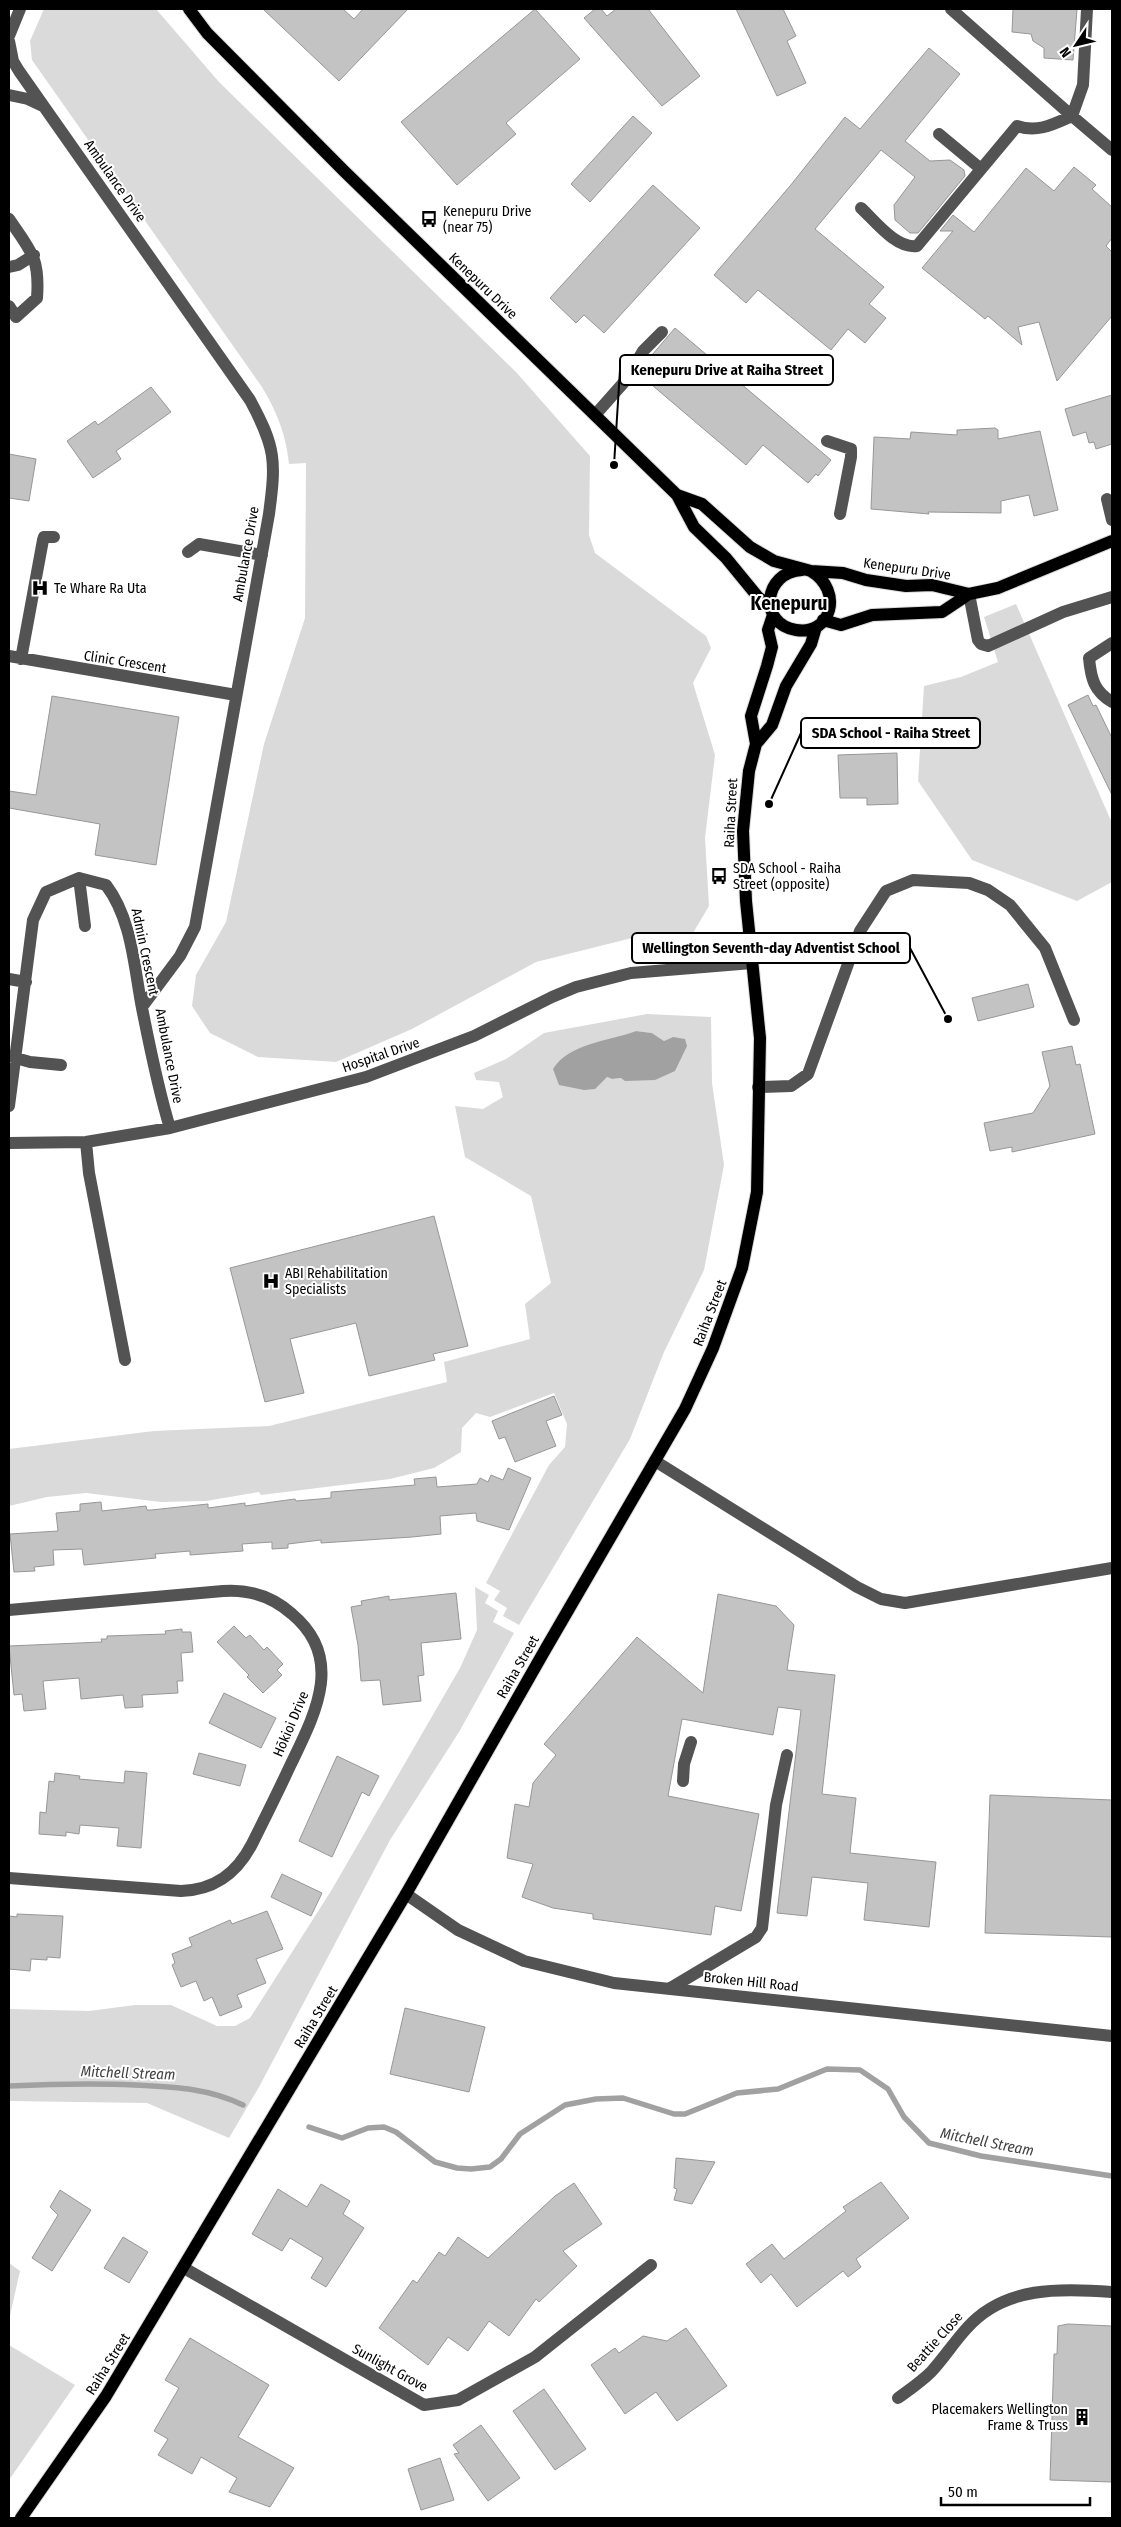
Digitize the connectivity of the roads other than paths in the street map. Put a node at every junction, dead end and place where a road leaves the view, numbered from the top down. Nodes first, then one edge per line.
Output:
1 (20, 9) edge
2 (189, 9) edge
3 (951, 9) edge
4 (1086, 9) edge
5 (9, 36) edge
6 (9, 41) edge
7 (9, 95) edge
8 (45, 107) junction
9 (1072, 116) junction
10 (939, 134) dead end
11 (1112, 150) edge
12 (981, 168) junction
13 (861, 208) dead end
14 (9, 219) edge
15 (34, 255) junction
16 (9, 267) edge
17 (9, 306) edge
18 (662, 332) dead end
19 (595, 415) junction
20 (827, 441) dead end
21 (677, 495) junction
22 (1107, 499) dead end
23 (840, 514) dead end
24 (1112, 520) edge
25 (54, 537) dead end
26 (1112, 541) edge
27 (188, 552) dead end
28 (262, 555) junction
29 (807, 570) junction
30 (969, 594) junction
31 (1112, 597) edge
32 (772, 610) junction
33 (820, 624) junction
34 (1112, 644) edge
35 (15, 657) edge
36 (236, 695) junction
37 (1112, 702) edge
38 (756, 744) junction
39 (79, 878) junction
40 (86, 926) dead end
41 (752, 963) junction
42 (9, 979) edge
43 (26, 982) junction
44 (142, 1007) junction
45 (1074, 1020) dead end
46 (13, 1057) edge
47 (61, 1065) dead end
48 (758, 1087) junction
49 (9, 1106) edge
50 (170, 1128) junction
51 (86, 1142) junction
52 (9, 1143) edge
53 (125, 1360) dead end
54 (655, 1462) junction
55 (1112, 1568) edge
56 (9, 1610) edge
57 (691, 1742) dead end
58 (787, 1755) dead end
59 (683, 1781) dead end
60 (9, 1878) edge
61 (406, 1894) junction
62 (669, 1989) junction
63 (1112, 2036) edge
64 (651, 2266) dead end
65 (184, 2268) junction
66 (1112, 2292) edge
67 (898, 2398) dead end
68 (20, 2518) edge

1 - 5 street
2 - 19 main road, Kenepuru Drive
3 - 9 street
4 - 9 street
6 - 8 street, Ambulance Drive
7 - 8 street
8 - 28 street, Ambulance Drive
9 - 11 street
9 - 12 street
10 - 12 street
12 - 13 street
14 - 15 street
15 - 16 street
15 - 17 street
18 - 19 street
19 - 21 main road, Kenepuru Drive
20 - 23 street
21 - 29 main road, Kenepuru Drive
21 - 32 main road, Kenepuru Drive
22 - 24 street
25 - 35 street
26 - 30 main road, Kenepuru Drive
27 - 28 street
28 - 36 street, Ambulance Drive
29 - 30 main road, Kenepuru Drive
29 - 32 main road, Kenepuru Drive
29 - 33 main road
30 - 31 street
30 - 33 main road, Kenepuru Drive
32 - 33 main road, Kenepuru Drive
32 - 38 main road, Raiha Street
33 - 38 main road, Raiha Street
34 - 37 street
35 - 36 street, Clinic Crescent
36 - 44 street, Ambulance Drive
38 - 41 main road, Raiha Street
39 - 40 street
39 - 43 street
39 - 44 street, Admin Crescent
41 - 48 main road, Raiha Street
41 - 50 street, Hospital Drive
42 - 43 street
43 - 46 street
44 - 50 street, Ambulance Drive
45 - 48 street
46 - 47 street
46 - 49 street
48 - 54 main road, Raiha Street
50 - 51 street, Hospital Drive
51 - 52 street, Hospital Drive
51 - 53 street
54 - 55 street
54 - 61 main road, Raiha Street
56 - 60 street, Hōkioi Drive
57 - 59 street
58 - 62 street
61 - 62 street, Broken Hill Road
61 - 65 main road, Raiha Street
62 - 63 street, Broken Hill Road
64 - 65 street, Sunlight Grove
65 - 68 main road, Raiha Street
66 - 67 street, Beattie Close

